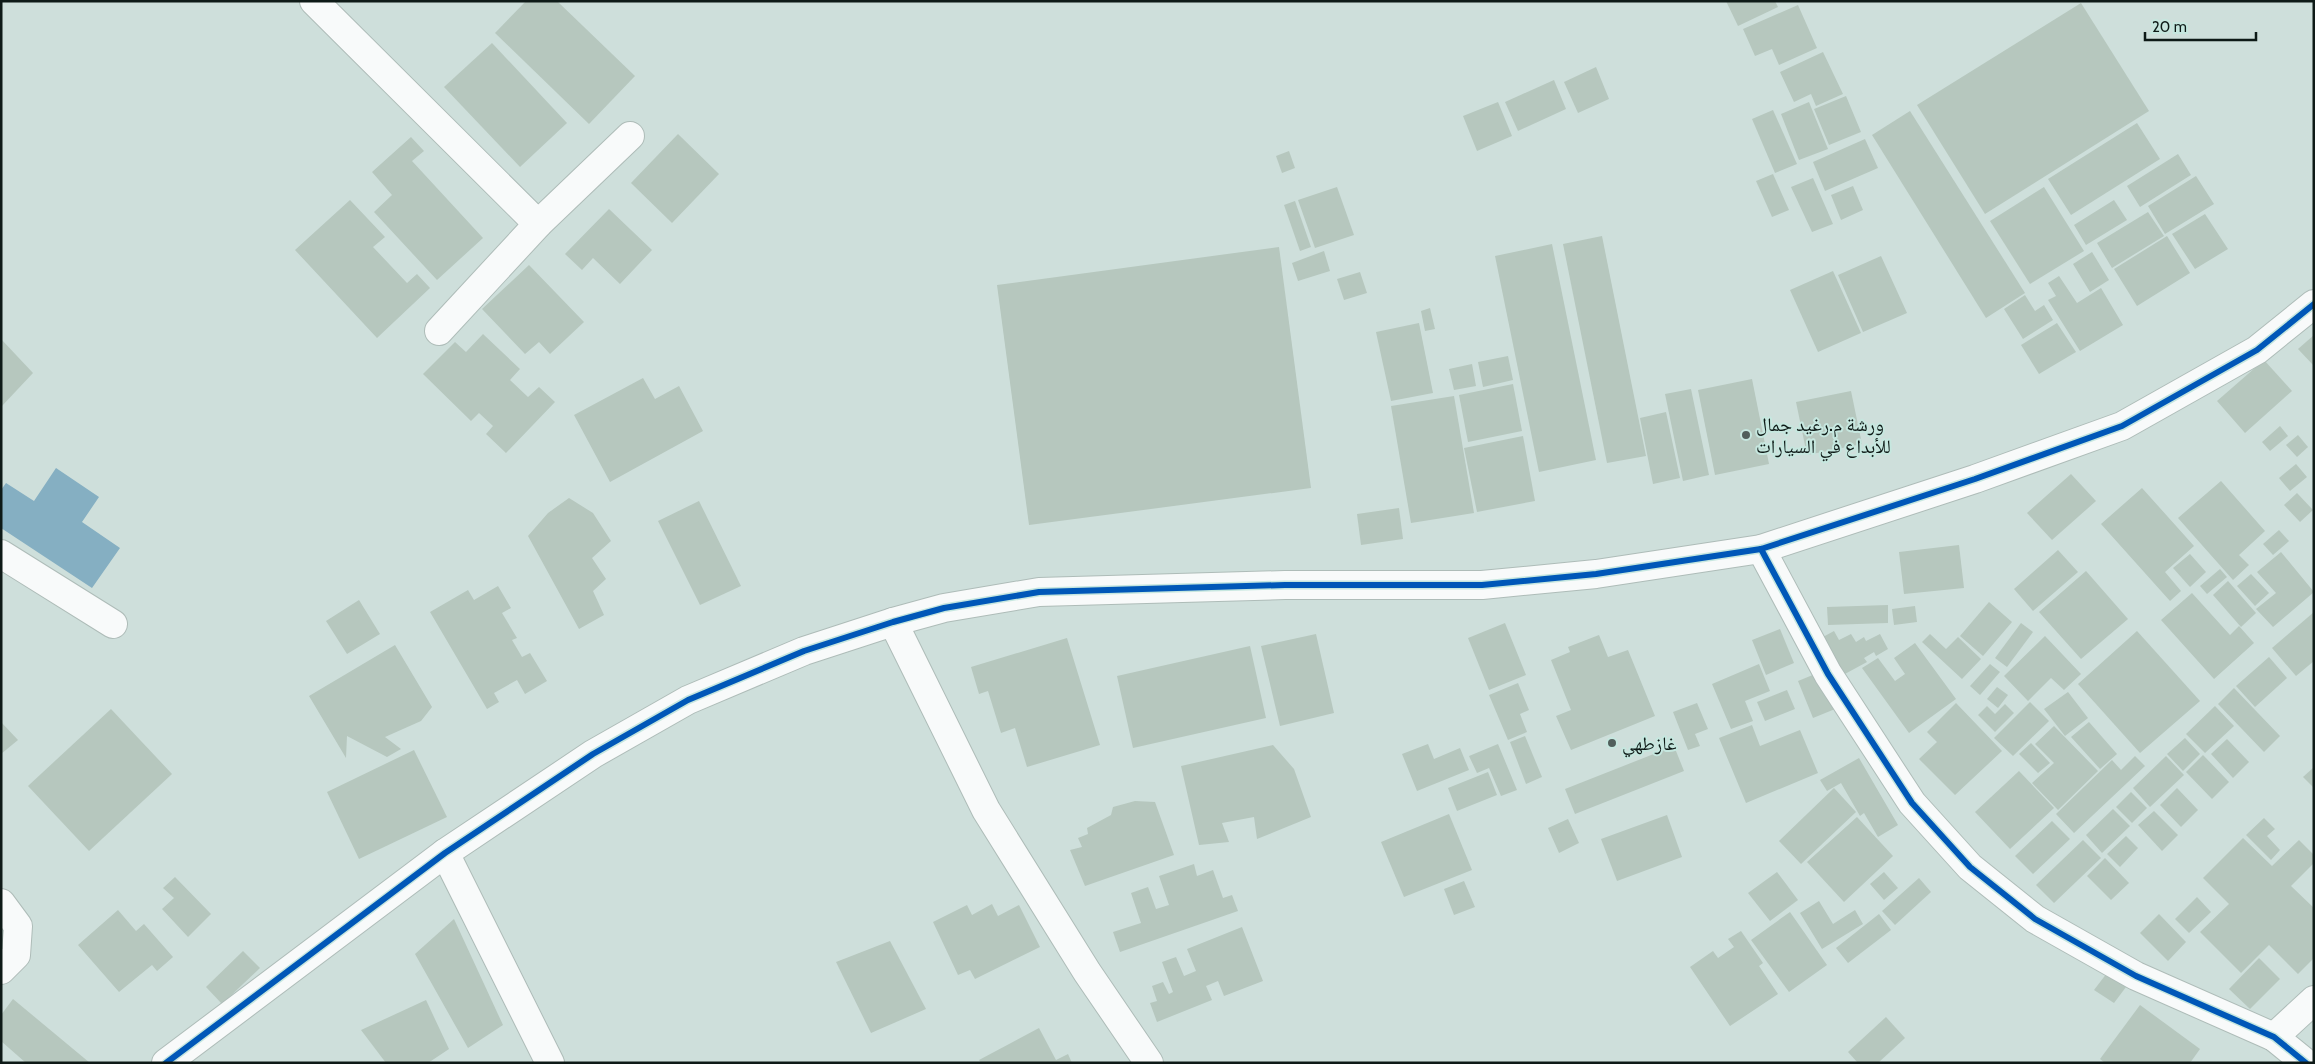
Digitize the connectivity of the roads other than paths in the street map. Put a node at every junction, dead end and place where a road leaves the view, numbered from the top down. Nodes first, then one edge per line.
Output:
1 (314, 1) edge
2 (630, 136) dead end
3 (538, 224) junction
4 (2314, 304) edge
5 (439, 331) dead end
6 (1761, 549) junction
7 (1, 554) edge
8 (893, 622) junction
9 (113, 624) dead end
10 (445, 853) junction
11 (1, 903) edge
12 (1, 970) edge
13 (2314, 1000) edge
14 (2274, 1037) junction
15 (166, 1063) edge
16 (550, 1063) edge
17 (1149, 1063) edge
18 (2306, 1063) edge

1 - 3 street
2 - 3 street
3 - 5 street
4 - 6 street
6 - 8 street
6 - 14 street
7 - 9 street
8 - 10 street
8 - 17 street
10 - 15 street
10 - 16 street
11 - 12 street
13 - 14 street
14 - 18 street

